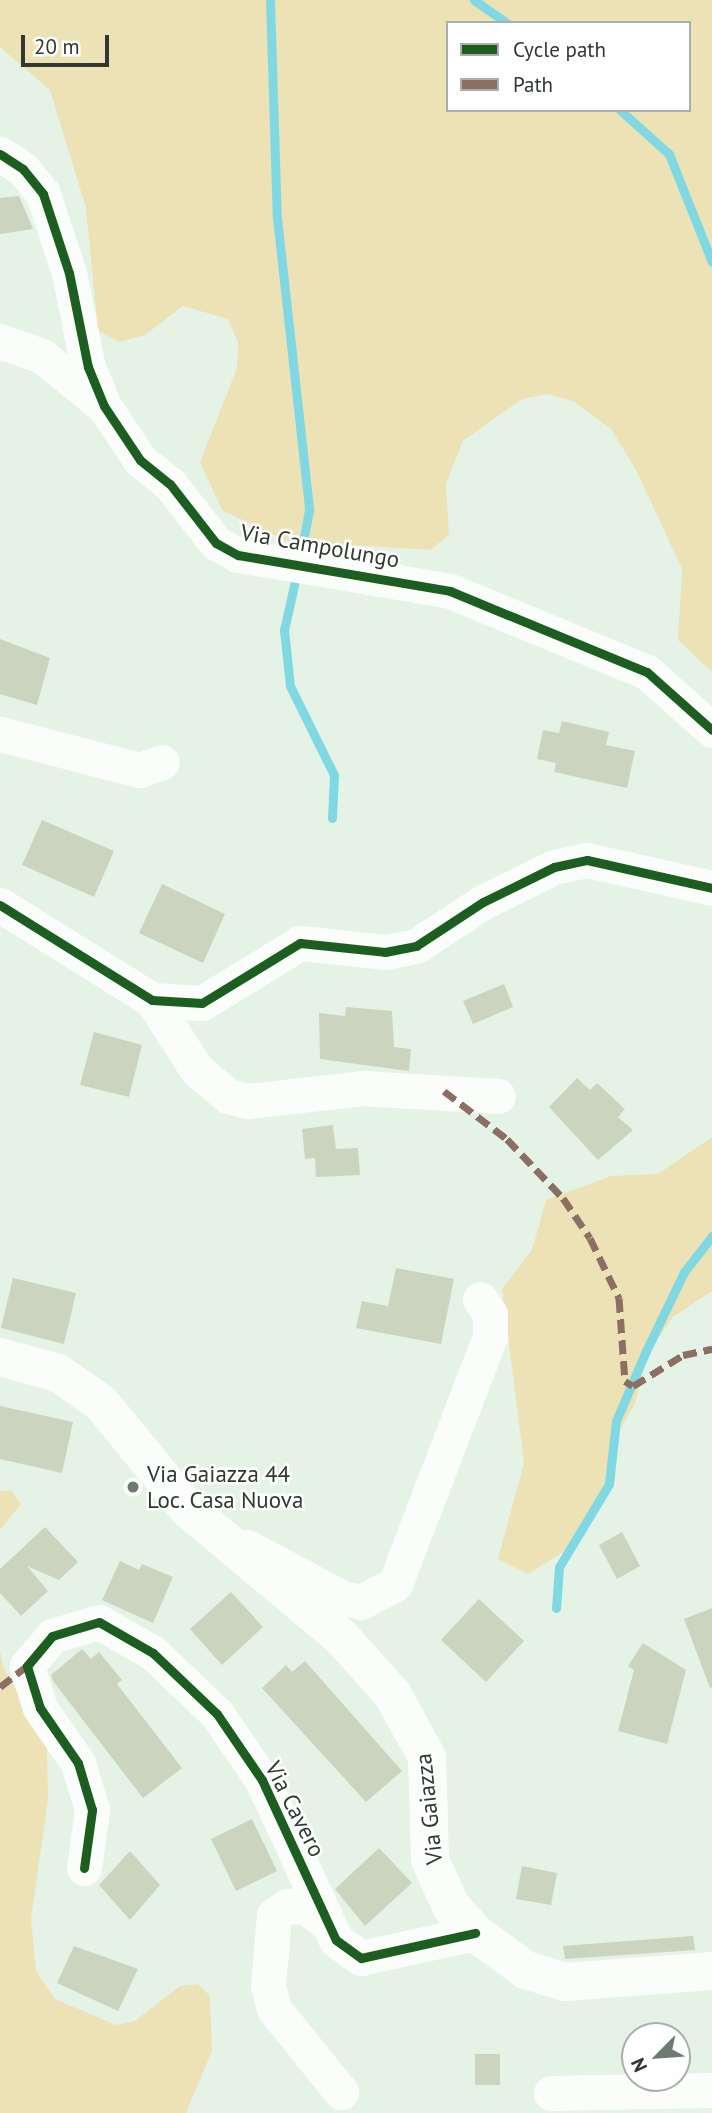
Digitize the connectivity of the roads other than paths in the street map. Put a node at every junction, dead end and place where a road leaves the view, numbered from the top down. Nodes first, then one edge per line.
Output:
1 (0, 154) edge
2 (0, 341) edge
3 (104, 406) junction
4 (712, 730) edge
5 (0, 734) edge
6 (162, 762) dead end
7 (712, 888) edge
8 (0, 905) edge
9 (152, 1000) junction
10 (498, 1096) dead end
11 (480, 1300) dead end
12 (0, 1357) edge
13 (227, 1545) junction
14 (84, 1868) dead end
15 (323, 1920) junction
16 (475, 1933) junction
17 (712, 1971) edge
18 (341, 2092) dead end
19 (551, 2093) dead end
20 (701, 2102) edge

1 - 3 street, Via Campolungo
2 - 3 street
3 - 4 street, Via Campolungo
5 - 6 street
7 - 9 street
8 - 9 street
9 - 10 street
11 - 13 street, Via Gaiazza
12 - 13 main road, Via Gaiazza
13 - 16 main road, Via Gaiazza
14 - 15 street, Via Cavero
15 - 16 street, Via Cavero
15 - 18 street
16 - 17 main road, Via Gaiazza
19 - 20 street

